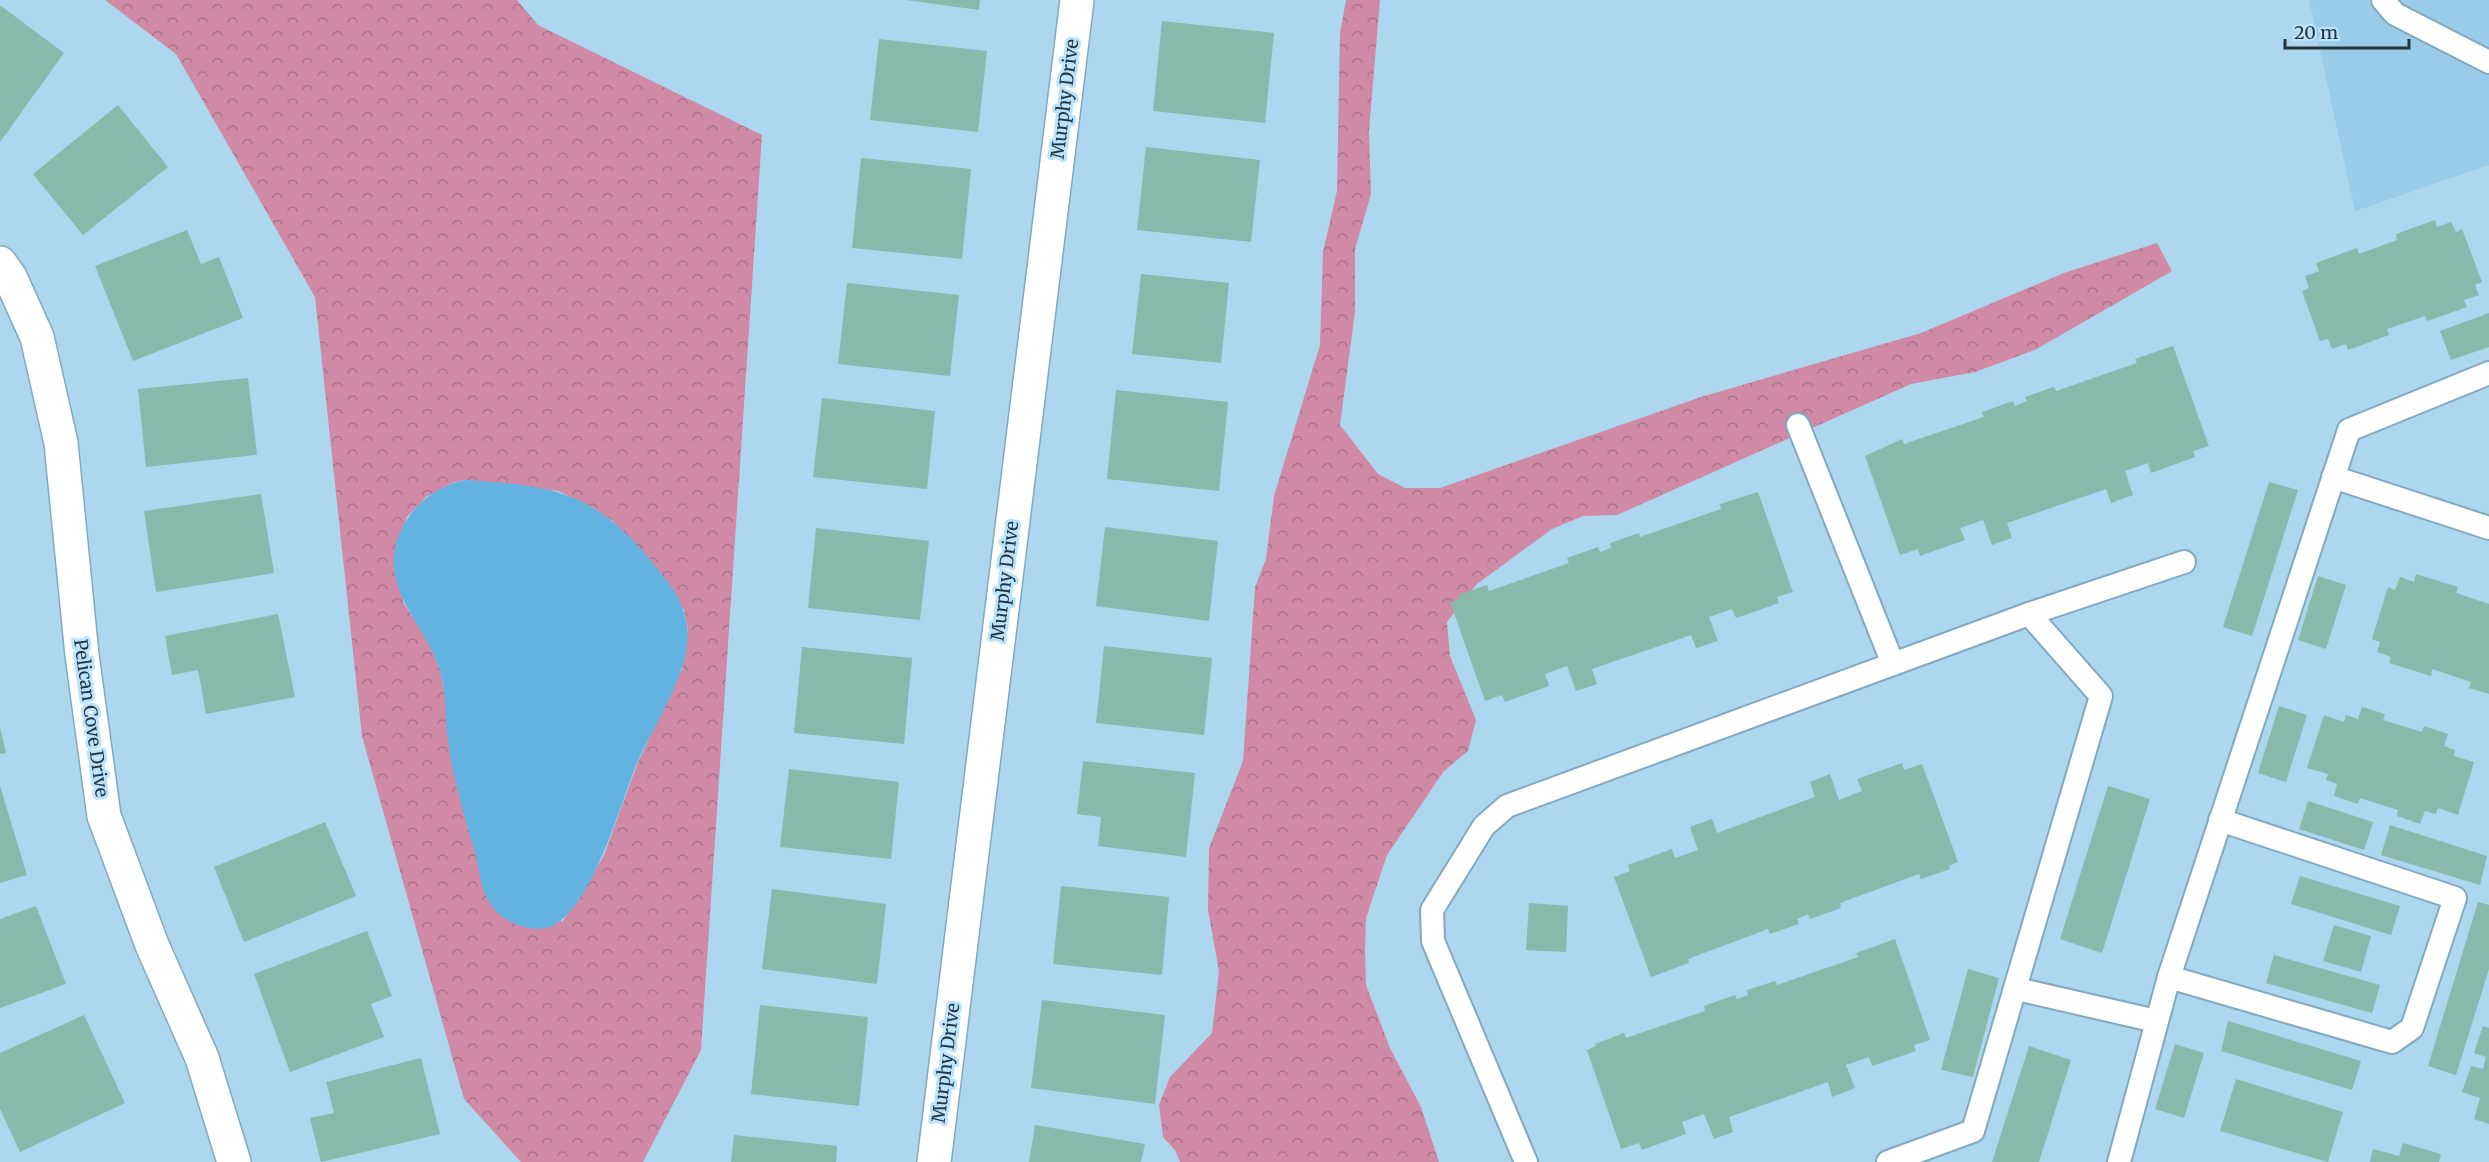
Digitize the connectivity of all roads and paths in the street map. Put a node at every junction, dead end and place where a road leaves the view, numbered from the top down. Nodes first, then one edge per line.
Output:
1 (1077, 0) edge
2 (2383, 0) edge
3 (2489, 62) edge
4 (0, 263) edge
5 (2489, 373) edge
6 (1798, 425) dead end
7 (2333, 477) junction
8 (2489, 528) edge
9 (2184, 562) dead end
10 (2029, 614) junction
11 (1893, 664) junction
12 (2220, 820) junction
13 (2169, 978) junction
14 (2017, 989) junction
15 (2156, 1021) junction
16 (234, 1162) edge
17 (934, 1162) edge
18 (1526, 1162) edge
19 (1888, 1162) edge
20 (2119, 1162) edge

1 - 17 street, Murphy Drive
2 - 3 lane
4 - 16 street, Pelican Cove Drive
5 - 7 lane
6 - 11 lane
7 - 8 lane
7 - 12 lane
9 - 10 lane
10 - 11 lane
10 - 14 lane
11 - 18 lane
12 - 13 lane
12 - 13 lane
13 - 15 lane
14 - 15 lane
14 - 19 lane
15 - 20 lane

